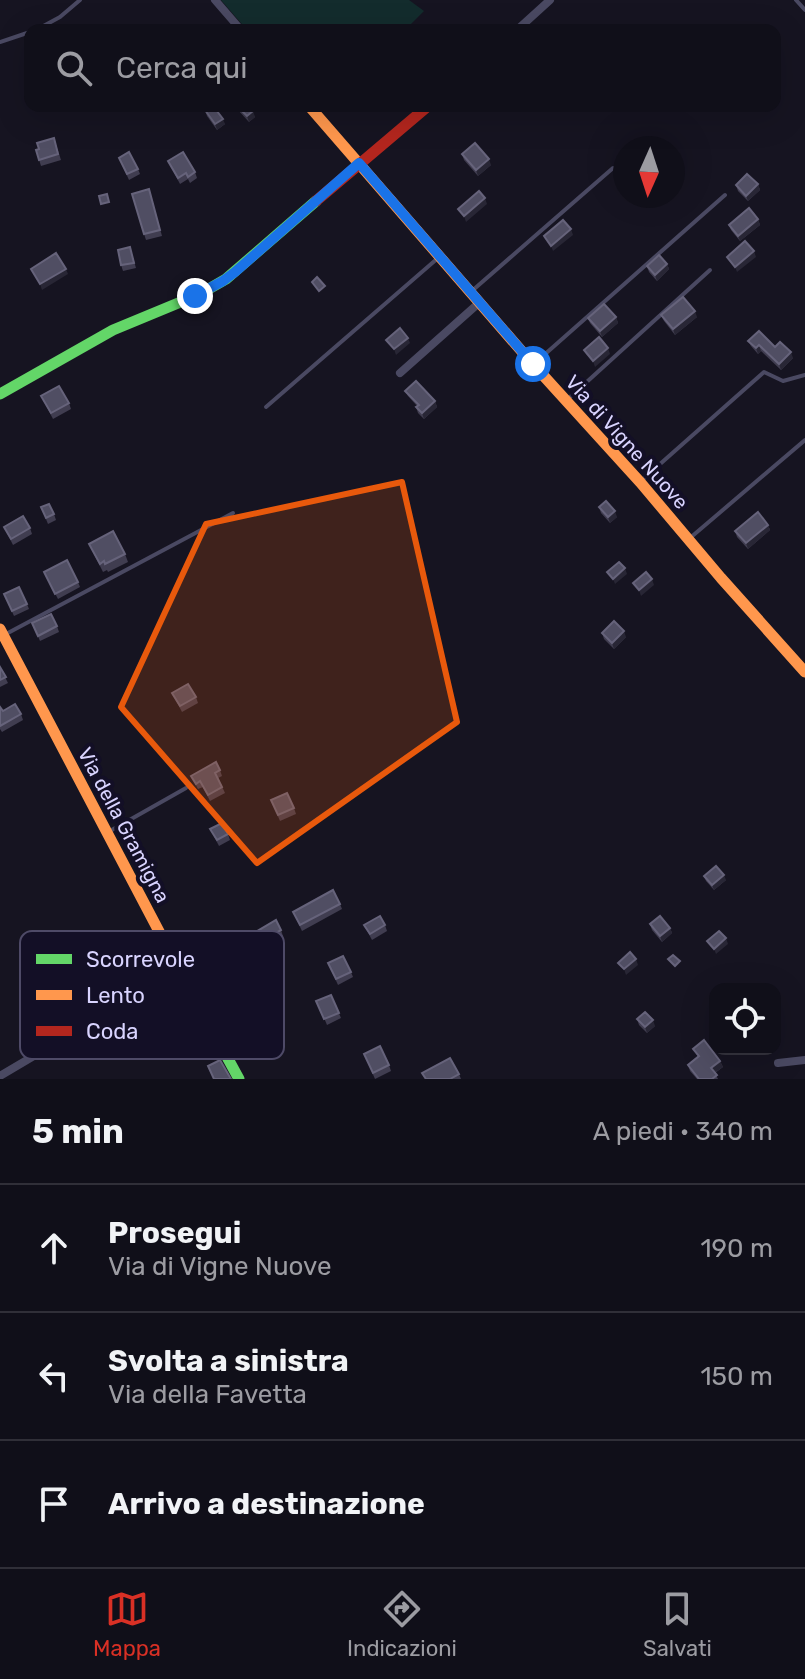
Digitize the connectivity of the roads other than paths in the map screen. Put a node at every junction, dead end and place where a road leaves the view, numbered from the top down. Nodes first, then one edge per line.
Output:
1 (80, 0) edge
2 (215, 0) edge
3 (550, 0) edge
4 (796, 0) edge
5 (805, 10) edge
6 (47, 24) edge
7 (236, 24) edge
8 (524, 24) edge
9 (24, 34) edge
10 (0, 42) edge
11 (314, 112) edge
12 (421, 112) edge
13 (359, 163) junction
14 (613, 168) dead end
15 (725, 195) dead end
16 (440, 256) junction
17 (710, 270) dead end
18 (471, 292) junction
19 (480, 302) junction
20 (533, 364) junction
21 (400, 373) dead end
22 (805, 375) edge
23 (0, 394) edge
24 (566, 401) junction
25 (266, 407) dead end
26 (805, 440) edge
27 (640, 482) junction
28 (233, 513) dead end
29 (688, 539) junction
30 (2, 632) edge
31 (805, 672) edge
32 (186, 788) dead end
33 (108, 832) junction
34 (159, 931) edge
35 (29, 1059) edge
36 (228, 1059) edge
37 (805, 1060) edge
38 (778, 1063) dead end
39 (0, 1076) edge
40 (239, 1079) edge

1 - 6 lane
2 - 7 street
3 - 8 street
4 - 5 lane
9 - 10 lane
11 - 13 street, Via di Vigne Nuove
12 - 13 street
13 - 16 street, Via di Vigne Nuove
13 - 23 street
14 - 18 lane
15 - 20 lane
16 - 18 street, Via di Vigne Nuove
16 - 25 lane
17 - 24 lane
18 - 19 street, Via di Vigne Nuove
19 - 20 street, Via di Vigne Nuove
19 - 21 street
20 - 24 street, Via di Vigne Nuove
22 - 27 lane
24 - 27 street, Via di Vigne Nuove
26 - 29 lane
27 - 29 street, Via di Vigne Nuove
28 - 30 lane
29 - 31 street, Via di Vigne Nuove
30 - 33 street, Via della Gramigna
32 - 33 lane
33 - 34 street, Via della Gramigna
35 - 39 street
36 - 40 street, Via della Gramigna
37 - 38 street

